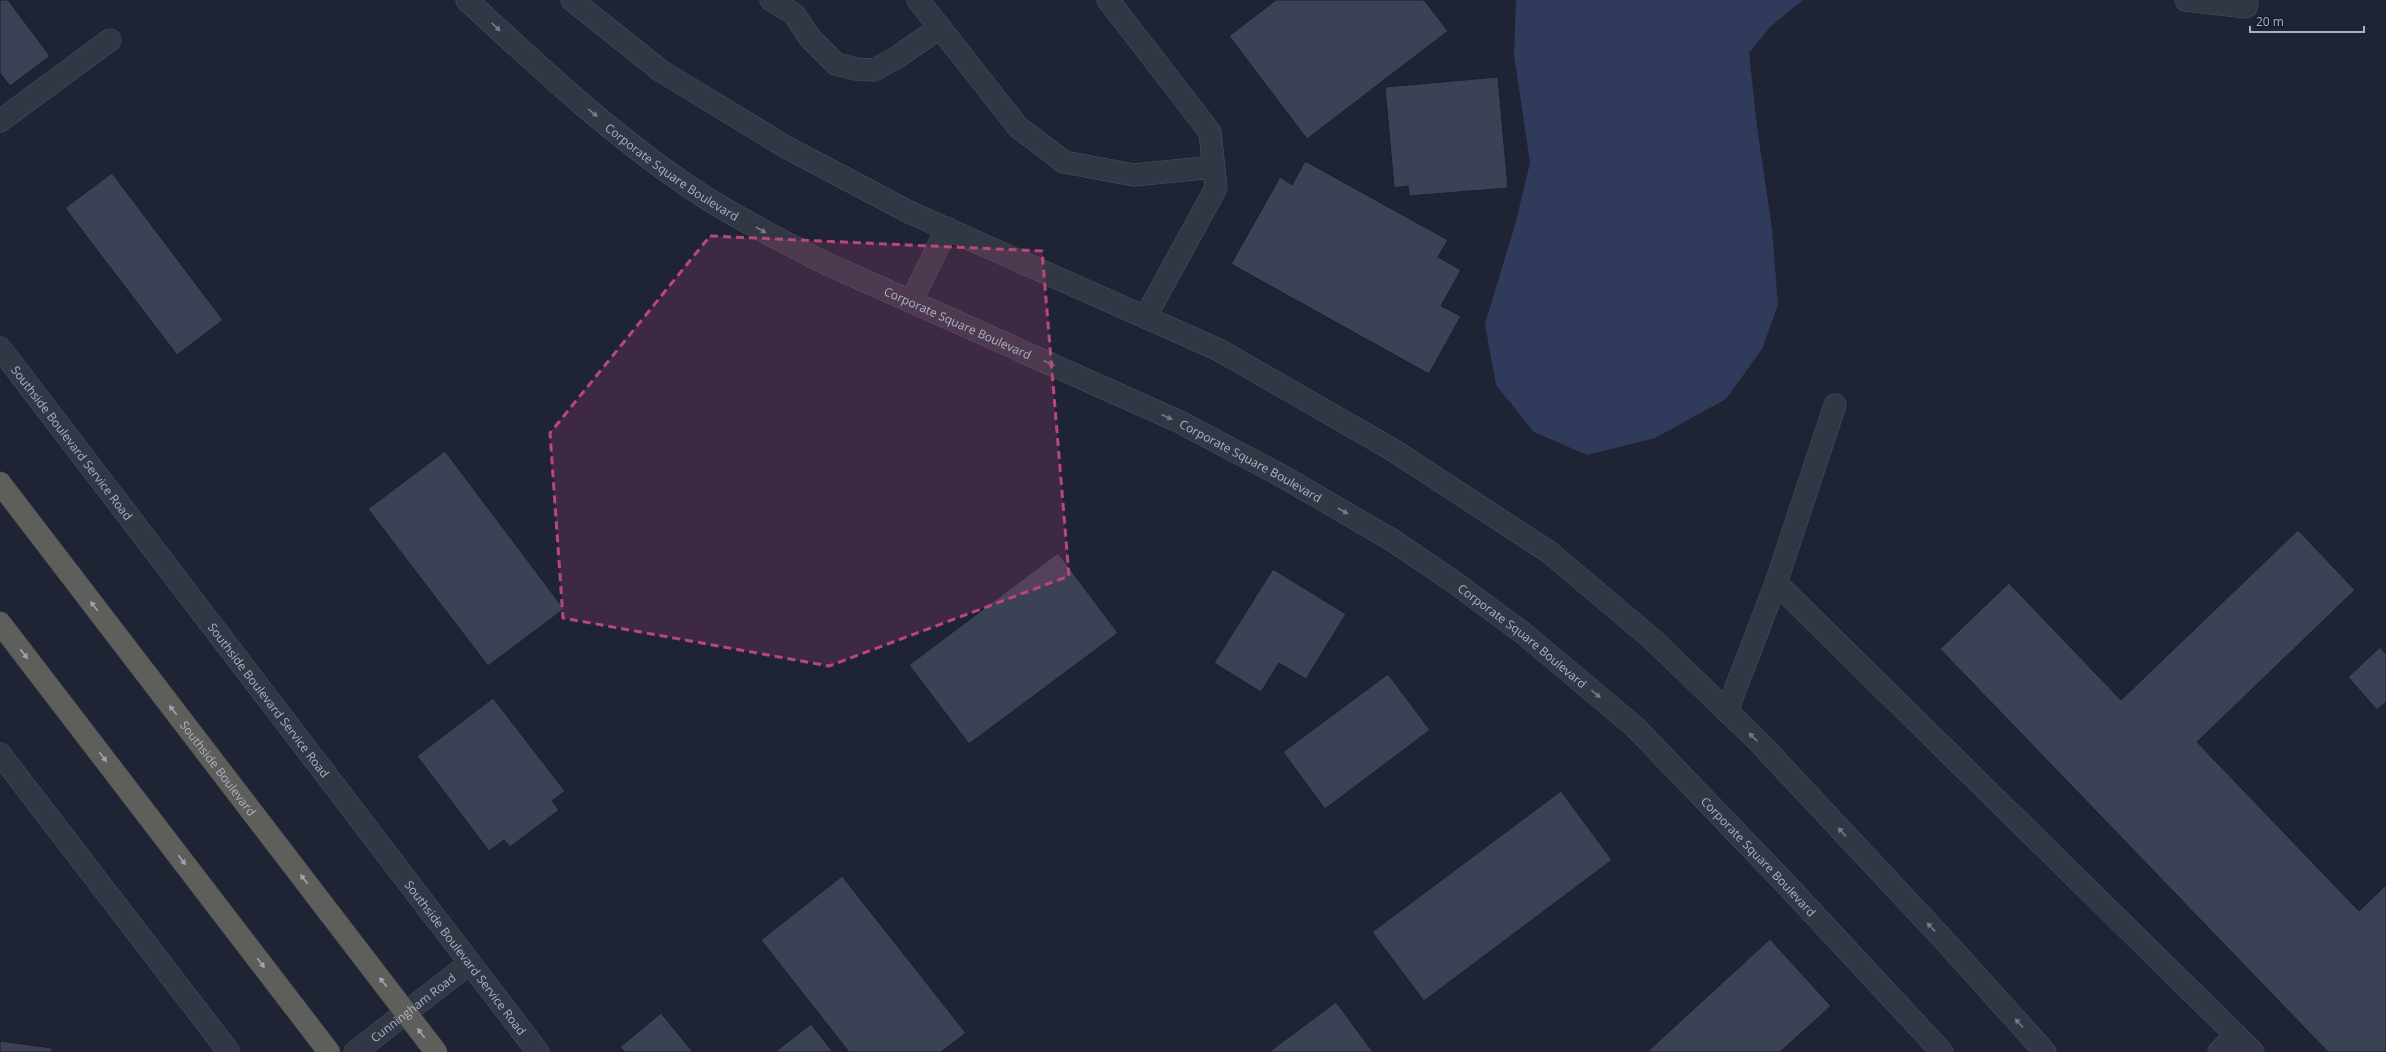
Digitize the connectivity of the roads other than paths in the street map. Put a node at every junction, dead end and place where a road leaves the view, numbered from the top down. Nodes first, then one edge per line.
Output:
1 (468, 0) edge
2 (572, 0) edge
3 (770, 0) edge
4 (918, 0) edge
5 (1108, 0) edge
6 (2186, 0) edge
7 (2247, 0) edge
8 (939, 28) junction
9 (110, 40) dead end
10 (0, 121) edge
11 (1214, 167) junction
12 (948, 228) junction
13 (911, 302) junction
14 (1146, 316) junction
15 (0, 348) edge
16 (1835, 405) dead end
17 (0, 484) edge
18 (1776, 583) junction
19 (0, 623) edge
20 (1727, 711) junction
21 (0, 754) edge
22 (470, 963) junction
23 (407, 1013) junction
24 (2236, 1035) junction
25 (229, 1052) edge
26 (329, 1052) edge
27 (355, 1052) edge
28 (436, 1052) edge
29 (538, 1052) edge
30 (1942, 1052) edge
31 (2045, 1052) edge
32 (2218, 1052) edge
33 (2253, 1052) edge

1 -> 13 street, Corporate Square Boulevard
2 - 12 street
3 - 8 street
4 - 8 street
5 - 11 street
6 - 7 street
8 - 11 street
9 - 10 street
11 - 14 street
12 - 13 street
12 - 14 street
13 -> 30 street, Corporate Square Boulevard
14 - 20 street
15 - 22 street, Southside Boulevard Service Road
16 - 18 street
23 -> 17 highway, Southside Boulevard
18 - 20 street
18 - 24 street
19 -> 26 highway
31 -> 20 street
21 - 25 street
22 - 23 street, Cunningham Road
22 - 29 street, Southside Boulevard Service Road
23 - 27 street, Cunningham Road
28 -> 23 highway, Southside Boulevard
24 - 32 street
24 - 33 street

